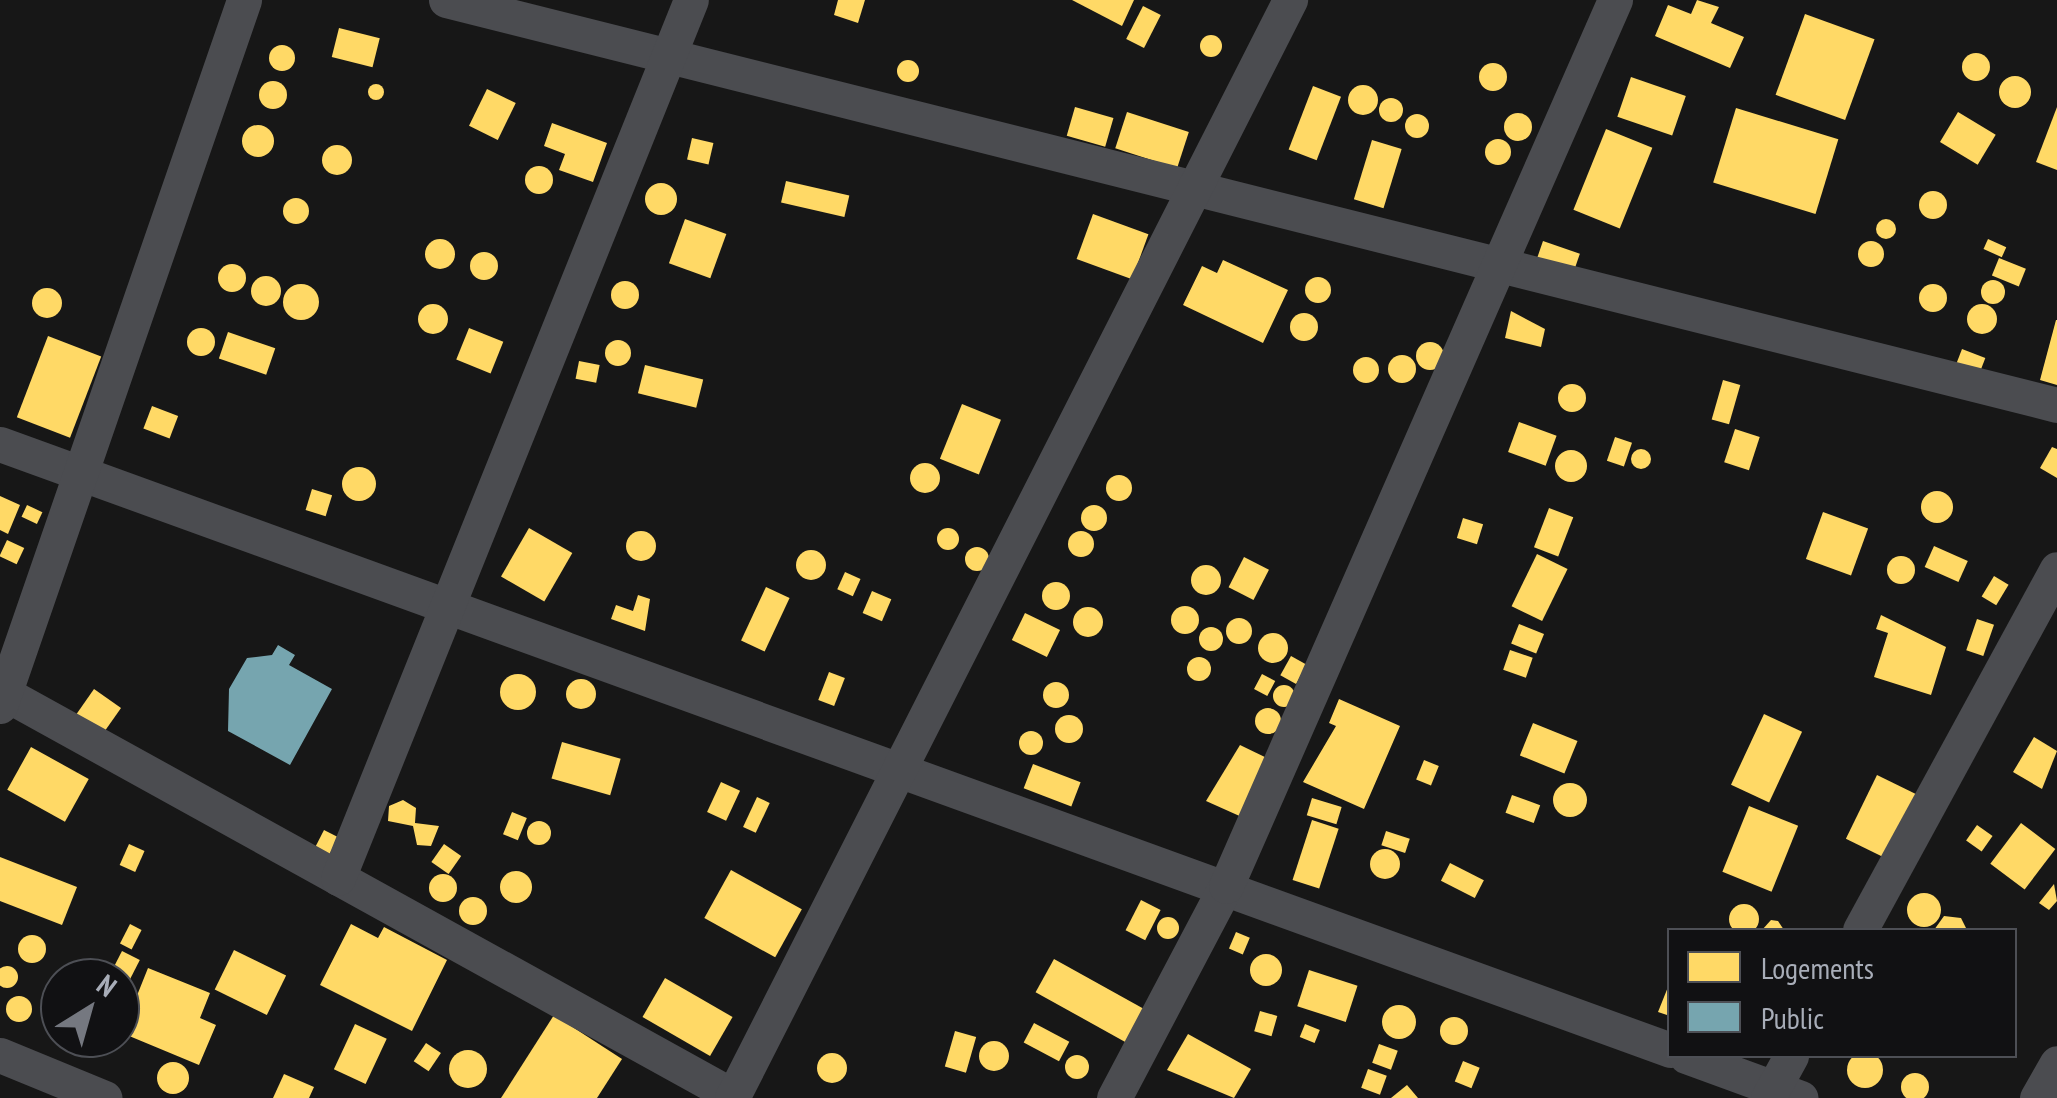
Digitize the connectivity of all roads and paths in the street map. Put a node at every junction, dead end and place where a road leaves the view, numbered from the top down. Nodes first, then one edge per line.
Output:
1 (244, 0) edge
2 (446, 0) edge
3 (691, 0) edge
4 (1290, 0) edge
5 (1615, 0) edge
6 (669, 57) junction
7 (1199, 183) junction
8 (1505, 262) junction
9 (2057, 405) edge
10 (0, 444) edge
11 (82, 473) junction
12 (2057, 569) edge
13 (448, 605) junction
14 (2, 700) edge
15 (904, 770) junction
16 (338, 878) junction
17 (1226, 886) junction
18 (1861, 928) edge
19 (1667, 1049) edge
20 (0, 1055) edge
21 (1691, 1058) edge
22 (1790, 1058) edge
23 (2057, 1063) edge
24 (1781, 1095) edge
25 (732, 1097) edge
26 (105, 1098) edge
27 (1114, 1098) edge
28 (2037, 1098) edge

1 - 11 street
2 - 6 street
3 - 6 street
4 - 7 street
5 - 8 street
6 - 7 street
6 - 13 street
7 - 8 street
7 - 15 street
8 - 9 street
8 - 17 street
10 - 11 street
11 - 13 street
11 - 14 street
12 - 18 street
13 - 15 street
13 - 16 street
14 - 16 street
15 - 17 street
15 - 25 street
16 - 25 street
17 - 19 street
17 - 27 street
20 - 26 street
21 - 24 street
22 - 24 street
23 - 28 street

